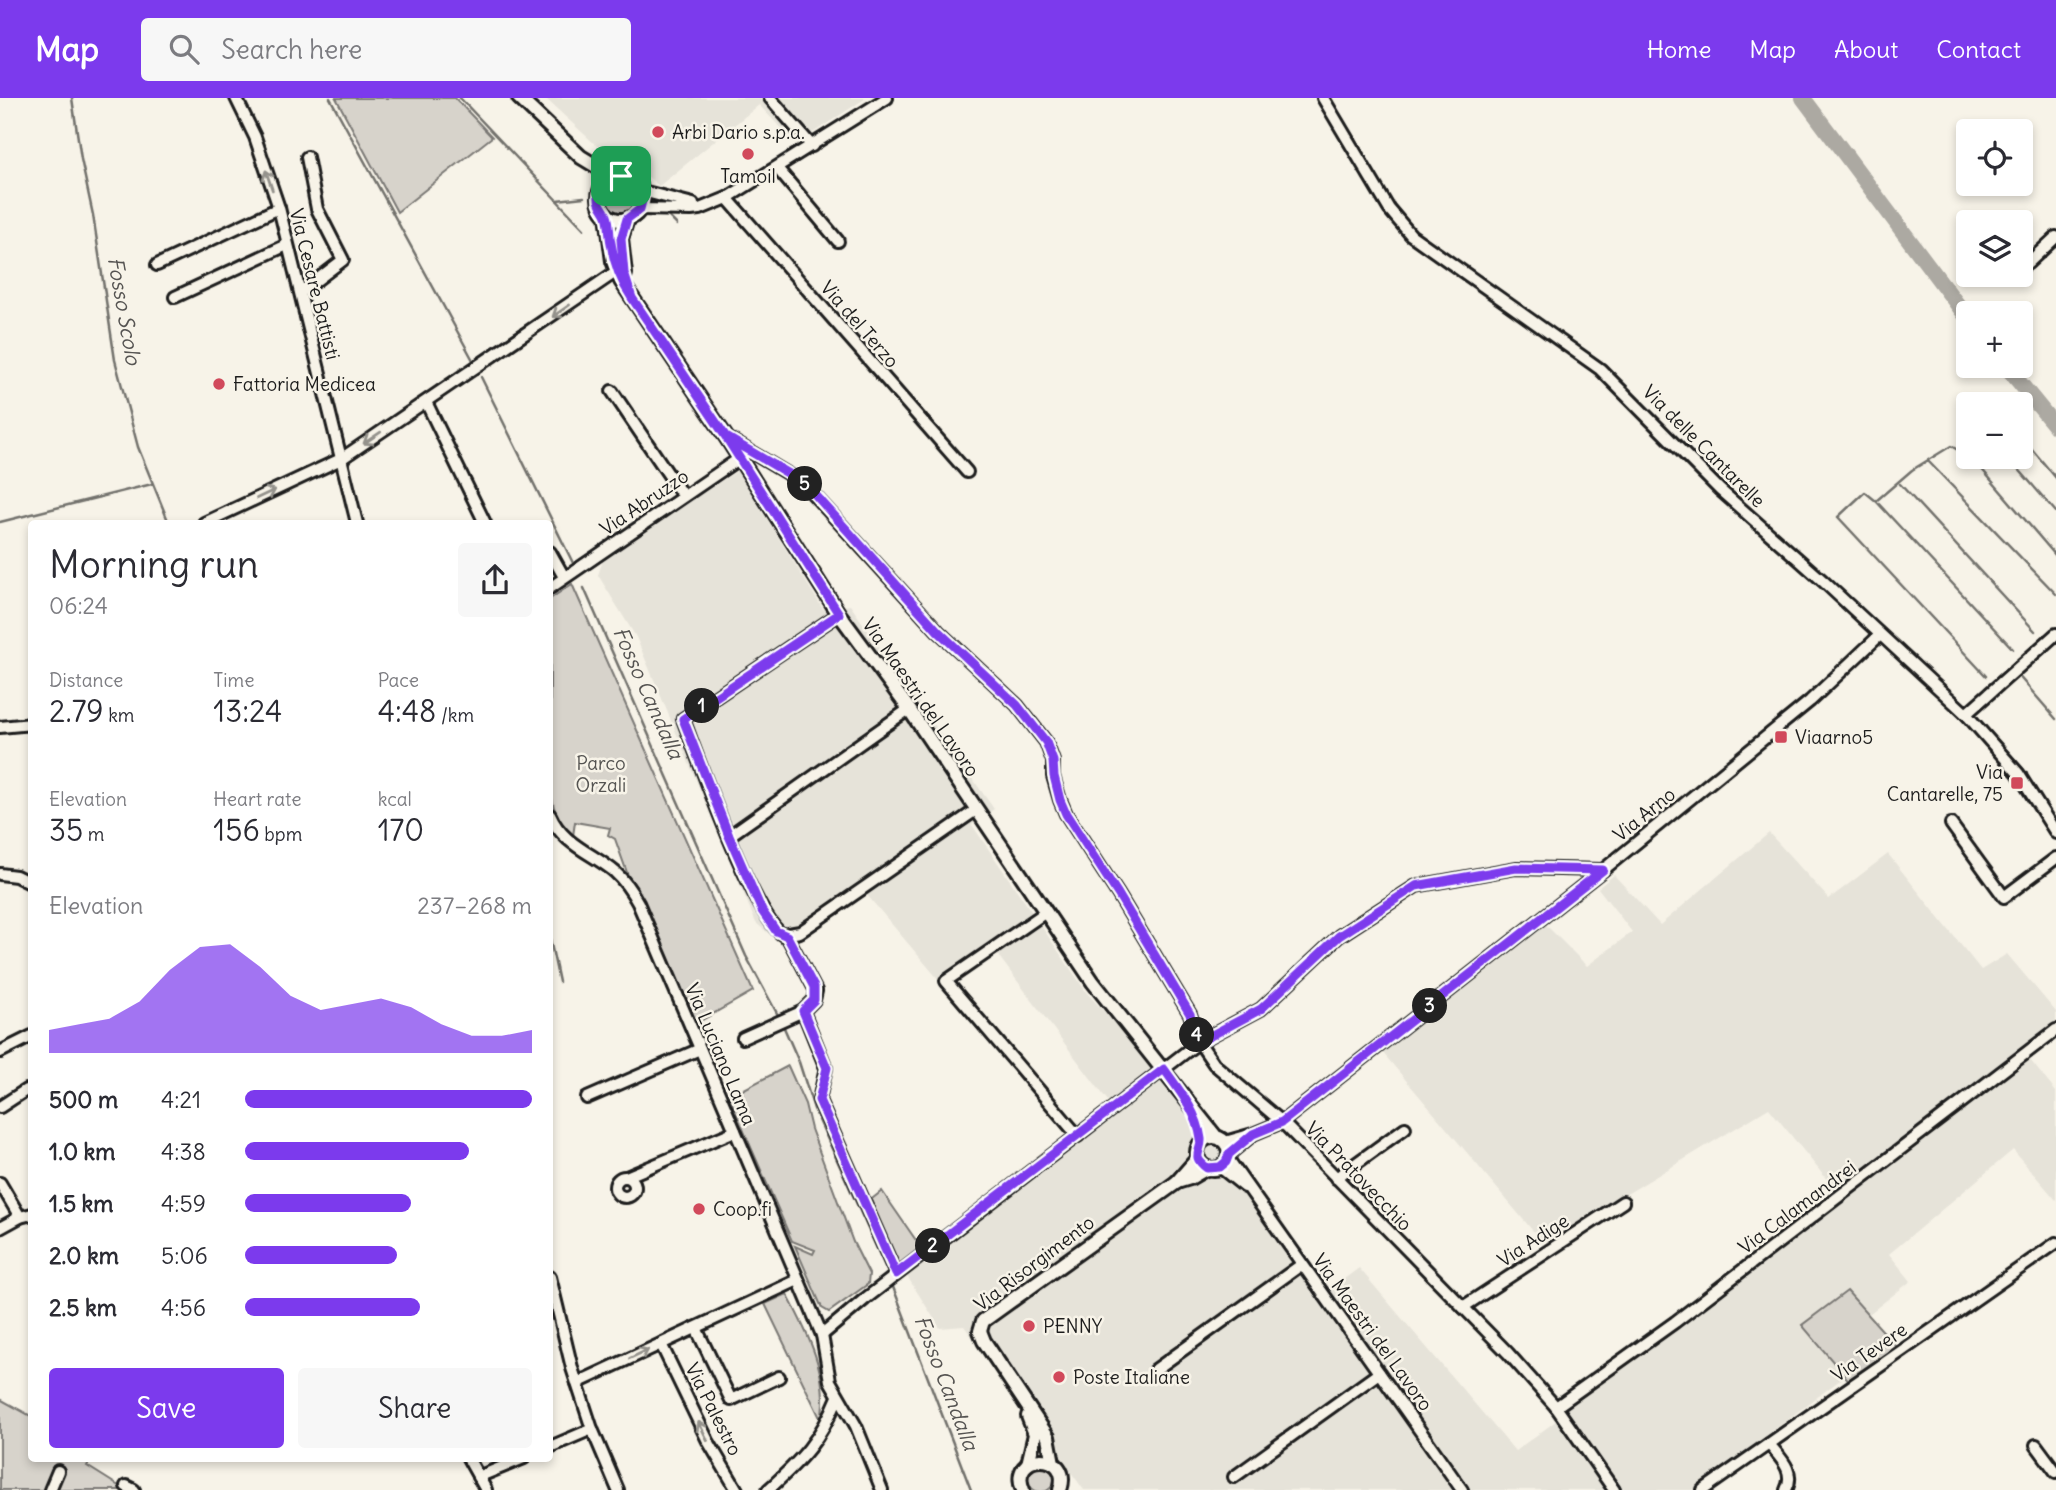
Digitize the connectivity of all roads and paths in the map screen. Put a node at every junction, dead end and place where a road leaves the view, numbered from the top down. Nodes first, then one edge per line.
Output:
1 (236, 98) edge
2 (519, 98) edge
3 (770, 98) edge
4 (887, 98) edge
5 (1323, 98) edge
6 (812, 146) junction
7 (306, 157) dead end
8 (581, 157) junction
9 (777, 168) junction
10 (614, 177) junction
11 (601, 188) junction
12 (642, 191) junction
13 (727, 198) junction
14 (713, 204) junction
15 (279, 208) junction
16 (640, 209) junction
17 (607, 215) junction
18 (627, 219) junction
19 (2056, 237) edge
20 (838, 241) dead end
21 (287, 245) junction
22 (2033, 258) edge
23 (158, 265) dead end
24 (617, 271) junction
25 (301, 292) junction
26 (175, 297) dead end
27 (632, 298) junction
28 (612, 391) dead end
29 (426, 402) junction
30 (726, 437) junction
31 (740, 458) junction
32 (341, 459) junction
33 (967, 472) dead end
34 (683, 496) junction
35 (210, 520) edge
36 (354, 520) edge
37 (484, 520) edge
38 (553, 556) edge
39 (566, 576) junction
40 (553, 586) edge
41 (839, 614) junction
42 (2056, 634) edge
43 (1880, 635) junction
44 (909, 709) junction
45 (1966, 714) junction
46 (28, 724) edge
47 (0, 727) edge
48 (976, 810) junction
49 (553, 821) edge
50 (1951, 824) dead end
51 (2056, 832) edge
52 (729, 836) junction
53 (2056, 858) edge
54 (1603, 870) junction
55 (0, 873) edge
56 (28, 882) edge
57 (1046, 912) junction
58 (787, 936) junction
59 (801, 1012) junction
60 (2056, 1030) edge
61 (28, 1038) edge
62 (743, 1038) dead end
63 (1199, 1042) junction
64 (700, 1049) junction
65 (0, 1052) edge
66 (1164, 1069) junction
67 (26, 1090) dead end
68 (587, 1098) dead end
69 (0, 1107) edge
70 (1192, 1108) junction
71 (1282, 1122) junction
72 (1405, 1128) dead end
73 (734, 1131) junction
74 (1078, 1136) junction
75 (1218, 1155) junction
76 (625, 1177) dead end
77 (1336, 1178) junction
78 (0, 1183) edge
79 (1623, 1202) dead end
80 (26, 1216) edge
81 (0, 1228) edge
82 (2056, 1243) edge
83 (1301, 1265) junction
84 (896, 1274) junction
85 (798, 1280) junction
86 (553, 1289) edge
87 (1463, 1307) junction
88 (696, 1328) junction
89 (822, 1335) junction
90 (661, 1344) junction
91 (1155, 1370) dead end
92 (1379, 1373) junction
93 (779, 1377) dead end
94 (577, 1383) junction
95 (1019, 1396) junction
96 (838, 1397) junction
97 (1556, 1407) junction
98 (592, 1429) junction
99 (1769, 1444) junction
100 (2036, 1445) dead end
101 (553, 1446) edge
102 (470, 1462) edge
103 (514, 1462) edge
104 (1053, 1462) junction
105 (1028, 1464) junction
106 (58, 1471) dead end
107 (2056, 1472) edge
108 (478, 1477) junction
109 (1234, 1477) dead end
110 (1021, 1484) edge
111 (1460, 1486) edge
112 (1065, 1487) edge
113 (50, 1490) edge
114 (486, 1490) edge
115 (618, 1490) edge
116 (737, 1490) edge
117 (768, 1490) edge
118 (882, 1490) edge
119 (1013, 1490) edge
120 (1446, 1490) edge
121 (1614, 1490) edge
122 (1703, 1490) edge
123 (1786, 1490) edge

15 -> 1 street, Via Cesare Battisti
2 - 8 main road
3 - 6 street
4 - 6 street
5 - 43 street, Via delle Cantarelle
6 - 9 street
7 - 25 street
8 - 10 main road
8 - 11 main road
9 - 13 street
9 - 20 street
10 - 11 main road
10 - 12 main road
11 - 17 main road
12 - 14 street
12 - 16 main road
13 - 14 street
13 - 33 street, Via del Terzo
14 - 16 street
15 - 21 street, Via Cesare Battisti
15 - 23 street
16 - 18 main road
17 - 18 main road
17 - 24 main road
18 - 27 main road
19 - 22 street
21 - 25 street, Via Cesare Battisti
21 - 26 street
24 - 27 main road
24 -> 29 street
25 - 32 street, Via Cesare Battisti
27 - 30 main road, Via Maestri del Lavoro
28 - 34 street
29 -> 32 street
29 - 37 street
30 - 31 main road, Via Maestri del Lavoro
30 - 63 street, Via Pratovecchio
31 - 34 street, Via Abruzzo
31 - 41 main road, Via Maestri del Lavoro
35 -> 32 street
32 - 36 street, Via Cesare Battisti
34 - 39 street, Via Abruzzo
38 - 39 street
39 - 40 street
41 - 44 main road, Via Maestri del Lavoro
41 - 52 street
42 - 45 street
43 - 45 street, Via delle Cantarelle
43 - 54 street, Via Arno
44 - 48 main road, Via Maestri del Lavoro
44 - 52 street
45 - 51 street, Via delle Cantarelle
46 - 47 street
48 - 57 main road, Via Maestri del Lavoro
48 - 58 street
49 - 64 street, Via Luciano Lama
50 - 53 street
52 - 58 street
54 - 63 street
54 - 71 street, Via Arno
55 - 56 street
57 - 66 main road, Via Maestri del Lavoro
57 - 74 street
58 - 59 street
59 - 62 street
59 - 84 street
60 - 97 street, Via Calamandrei
61 - 65 street
63 - 66 street
63 - 71 street, Via Pratovecchio
64 - 68 street
64 - 73 street, Via Luciano Lama
66 - 70 main road, Via Maestri del Lavoro
66 - 74 street
67 - 69 street
70 - 75 main road, Via Maestri del Lavoro
70 - 75 main road, Via Maestri del Lavoro
71 - 75 street, Via Arno
71 - 77 street, Via Pratovecchio
72 - 77 street
73 - 76 street
73 - 85 street, Via Luciano Lama
74 - 84 street
75 - 83 street, Via Maestri del Lavoro
75 - 95 main road, Via Risorgimento
77 - 87 street, Via Pratovecchio
78 - 80 street
79 - 87 street, Via Adige
80 - 81 street
82 - 99 street, Via Tevere
83 - 91 street
83 - 92 street, Via Maestri del Lavoro
84 - 89 street
85 - 88 street
85 - 89 street, Via Luciano Lama
86 - 94 street
87 - 97 street, Via Pratovecchio
88 - 90 street
88 - 93 street
89 - 96 street, Via Luciano Lama
94 -> 90 street
116 -> 90 street, Via Palestro
92 - 109 street
92 - 111 street, Via Maestri del Lavoro
94 - 98 street
95 - 104 main road, Via Risorgimento
95 - 105 main road, Via Risorgimento
96 - 117 street
96 - 118 street
97 - 121 street, Via Pratovecchio
98 - 101 street
98 - 115 street
99 - 122 street, Via Tevere
99 - 123 street
100 - 107 street
102 - 108 street
103 - 108 street
104 - 105 main road
104 - 112 main road, Via Risorgimento
105 - 110 main road, Via Risorgimento
106 - 113 street
108 - 114 street
110 - 119 street
111 - 120 street

